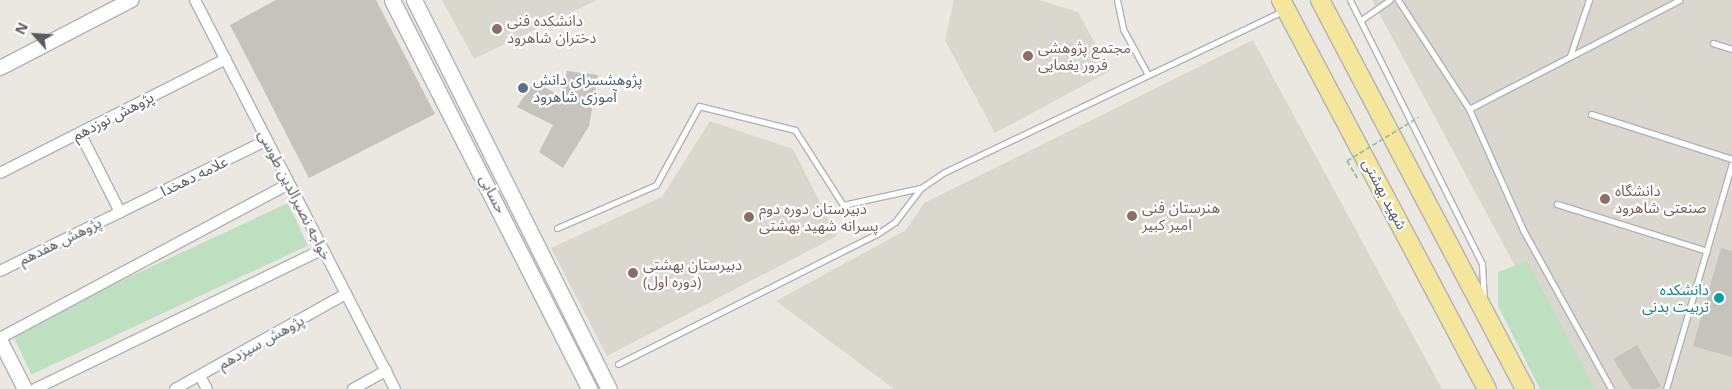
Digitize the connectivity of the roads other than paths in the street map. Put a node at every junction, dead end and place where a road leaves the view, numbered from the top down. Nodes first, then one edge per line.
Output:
1 (131, 0) edge
2 (195, 0) edge
3 (392, 0) edge
4 (414, 0) edge
5 (1117, 0) edge
6 (1320, 0) edge
7 (1350, 0) edge
8 (1390, 0) edge
9 (1398, 0) edge
10 (1588, 0) edge
11 (1679, 0) edge
12 (1284, 5) edge
13 (1361, 20) junction
14 (1713, 43) dead end
15 (1732, 49) edge
16 (1570, 56) junction
17 (226, 59) junction
18 (0, 68) edge
19 (1148, 73) junction
20 (1469, 109) junction
21 (1590, 114) dead end
22 (80, 133) junction
23 (267, 140) junction
24 (1732, 159) edge
25 (1732, 164) edge
26 (0, 172) edge
27 (289, 184) junction
28 (921, 188) junction
29 (1557, 204) dead end
30 (120, 212) junction
31 (557, 228) dead end
32 (323, 249) junction
33 (1707, 251) junction
34 (0, 271) edge
35 (346, 294) junction
36 (1485, 312) junction
37 (0, 339) edge
38 (618, 364) dead end
39 (386, 371) junction
40 (200, 376) junction
41 (603, 387) edge
42 (26, 389) edge
43 (35, 389) edge
44 (175, 389) edge
45 (207, 389) edge
46 (353, 389) edge
47 (395, 389) edge
48 (590, 389) edge
49 (1487, 389) edge
50 (1525, 389) edge
51 (1611, 389) edge
52 (1666, 389) edge

1 - 18 street
2 - 17 street, خواجه نصیرالدین طوسی
3 - 48 main road, حسابی
4 - 41 main road, حسابی
5 - 19 lane
6 - 36 highway
7 - 13 lane
8 - 13 lane
9 - 20 lane
10 - 16 lane
11 - 16 lane
12 - 19 lane
12 - 49 highway, شهید بهشتی
13 - 36 lane
14 - 15 lane
16 - 20 lane
17 - 22 street, پژوهش نوزدهم
17 - 23 street, خواجه نصیرالدین طوسی
19 - 28 lane
20 - 51 lane
21 - 24 lane
22 - 26 street, پژوهش نوزدهم
22 - 30 street
23 - 27 street, خواجه نصیرالدین طوسی
23 - 30 street, علامه دهخدا
25 - 33 lane
27 - 32 street, خواجه نصیرالدین طوسی
27 - 37 street
28 - 31 lane
28 - 38 lane
29 - 33 lane
30 - 34 street, پژوهش هفدهم
32 - 35 street, خواجه نصیرالدین طوسی
32 - 43 street
33 - 52 lane
35 - 39 street, خواجه نصیرالدین طوسی
35 - 40 street, پژوهش سیزدهم
36 - 50 highway
37 - 42 street
39 - 46 street
39 - 47 street, خواجه نصیرالدین طوسی
40 - 44 street, پژوهش سیزدهم
40 - 45 street

